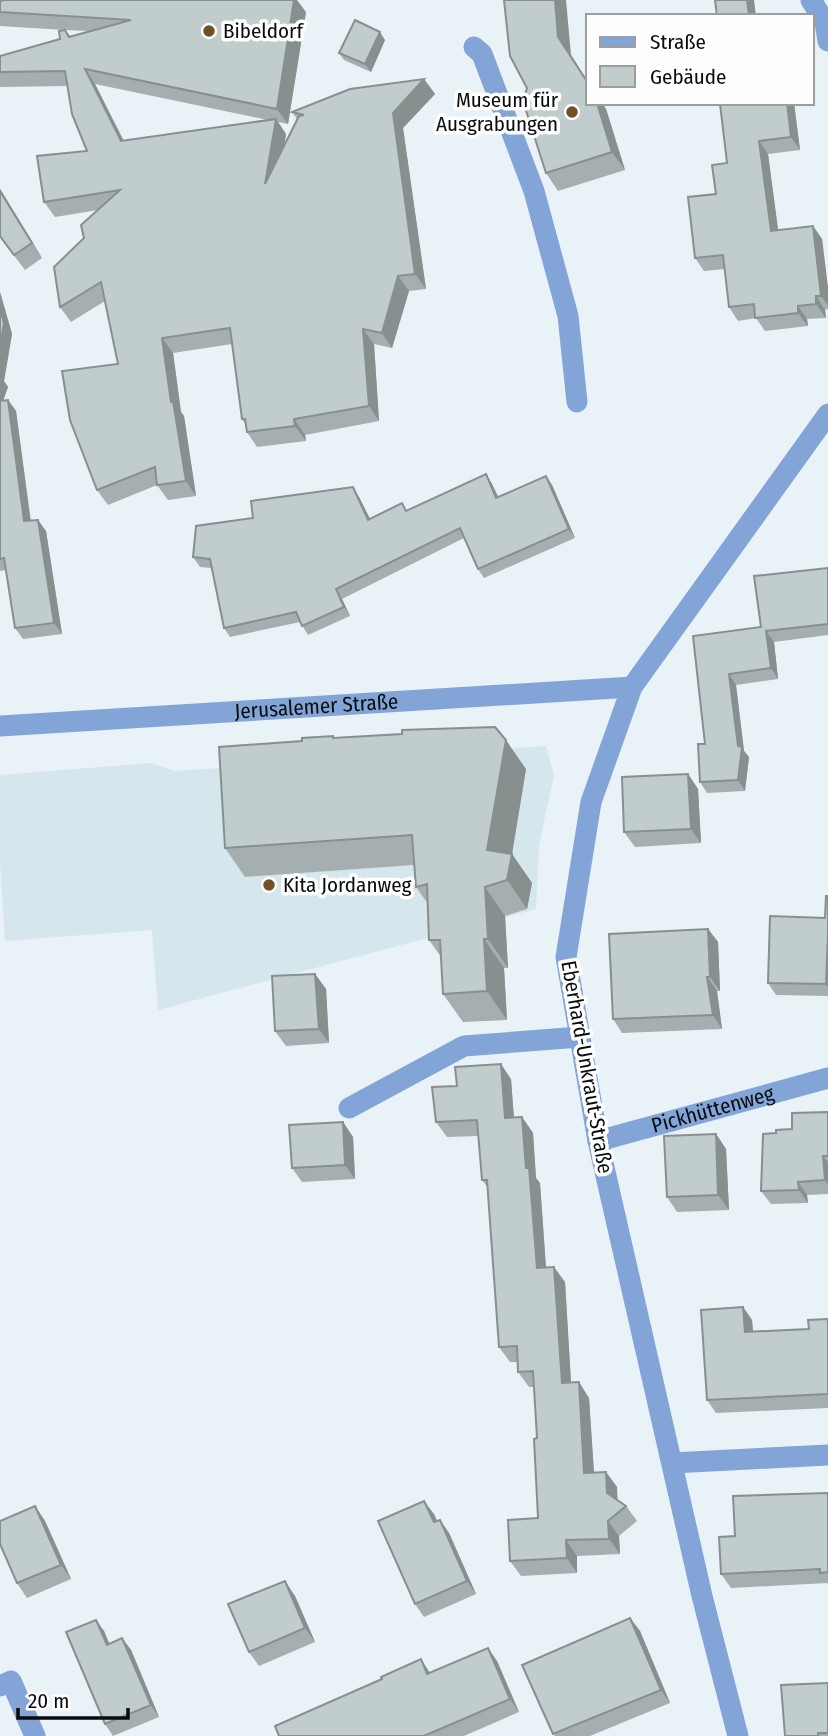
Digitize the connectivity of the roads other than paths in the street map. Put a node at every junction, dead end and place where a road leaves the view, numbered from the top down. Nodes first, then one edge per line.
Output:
1 (811, 0) edge
2 (828, 41) edge
3 (474, 47) dead end
4 (577, 402) dead end
5 (828, 414) edge
6 (632, 687) junction
7 (0, 726) edge
8 (580, 1037) junction
9 (828, 1078) edge
10 (349, 1108) dead end
11 (598, 1141) junction
12 (828, 1455) edge
13 (672, 1463) junction
14 (5, 1684) edge
15 (35, 1736) edge
16 (738, 1736) edge

1 - 2 street
3 - 4 street
5 - 6 street, Eberhard-Unkraut-Straße
6 - 7 street, Jerusalemer Straße
6 - 8 street, Eberhard-Unkraut-Straße
8 - 10 street
8 - 11 street, Eberhard-Unkraut-Straße
9 - 11 street, Pickhüttenweg
11 - 13 street, Eberhard-Unkraut-Straße
12 - 13 street
13 - 16 street, Eberhard-Unkraut-Straße
14 - 15 street

